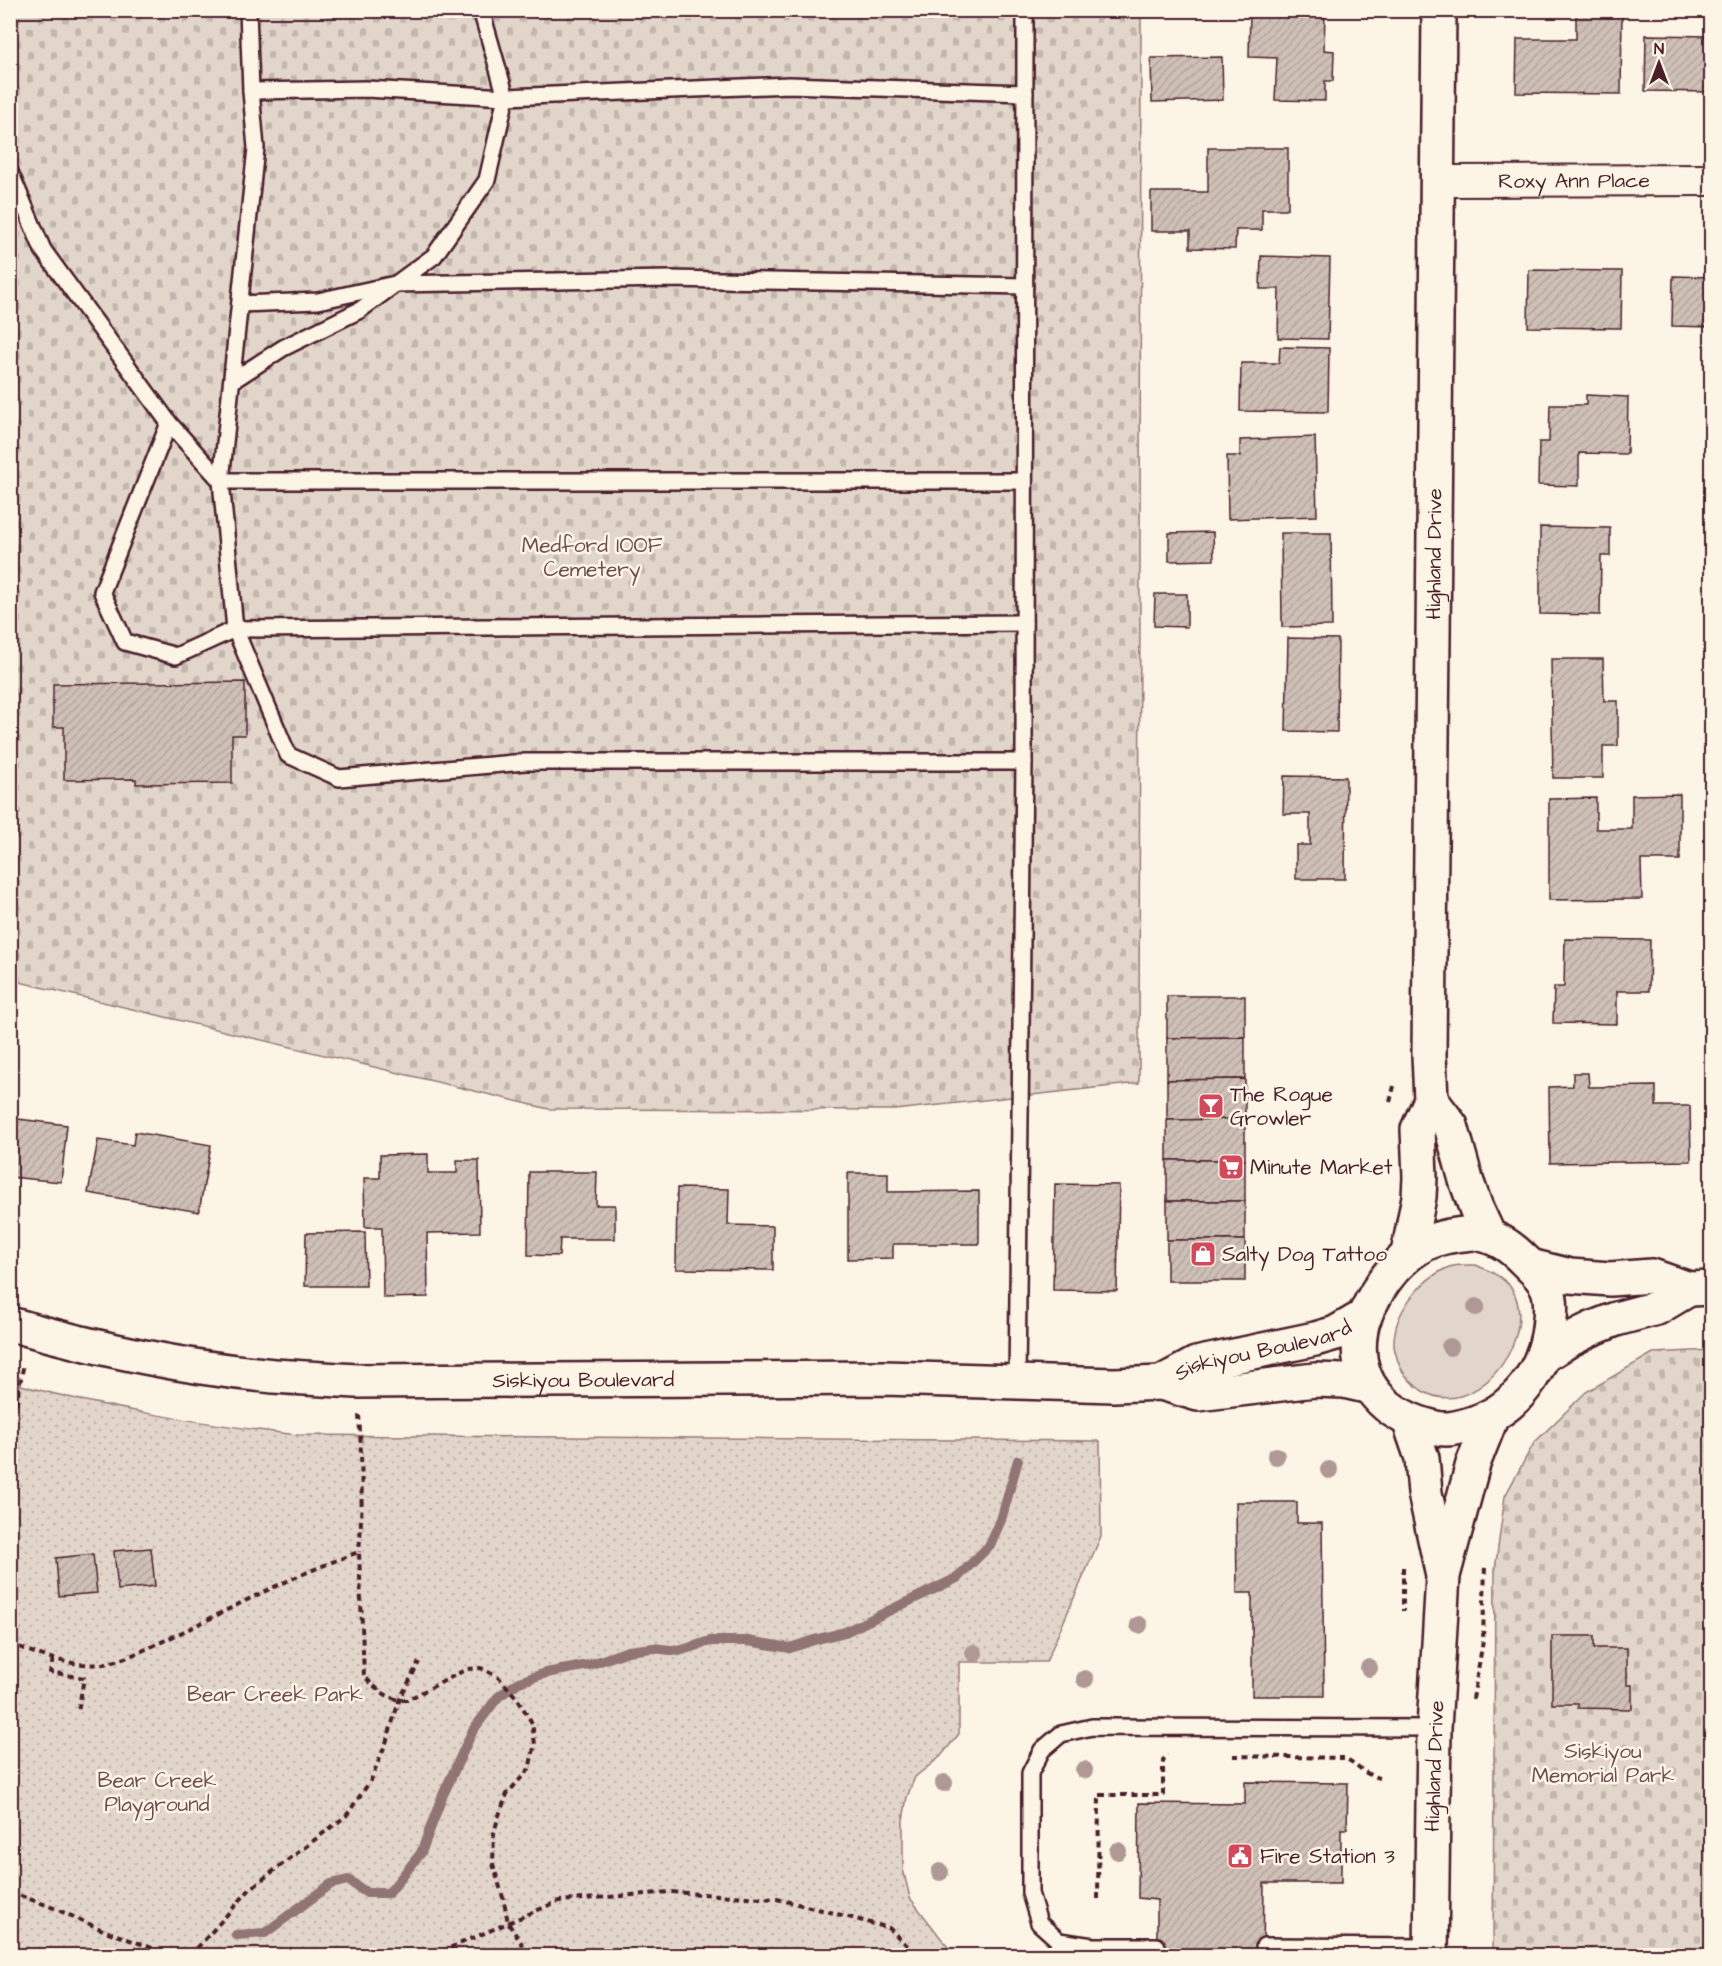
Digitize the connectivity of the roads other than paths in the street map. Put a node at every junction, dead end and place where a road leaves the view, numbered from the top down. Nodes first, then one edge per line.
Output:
1 (248, 10) edge
2 (481, 10) edge
3 (1025, 10) edge
4 (1439, 10) edge
5 (250, 91) junction
6 (1025, 93) junction
7 (506, 97) junction
8 (10, 172) edge
9 (1712, 180) edge
10 (1438, 181) junction
11 (395, 284) junction
12 (1025, 286) junction
13 (240, 304) junction
14 (232, 381) junction
15 (169, 423) junction
16 (221, 481) junction
17 (1024, 481) junction
18 (1024, 623) junction
19 (235, 629) junction
20 (1024, 762) junction
21 (1431, 1100) junction
22 (1490, 1236) junction
23 (1408, 1254) junction
24 (1530, 1266) junction
25 (1700, 1288) edge
26 (1365, 1316) junction
27 (20, 1327) edge
28 (1543, 1356) junction
29 (1017, 1382) junction
30 (1161, 1383) junction
31 (1370, 1387) junction
32 (1492, 1416) junction
33 (1409, 1420) junction
34 (1443, 1576) junction
35 (1434, 1728) junction
36 (1157, 1947) dead end
37 (1263, 1947) dead end
38 (1431, 1951) edge

1 - 5 lane
2 - 7 lane
3 - 6 lane
4 - 10 main road, Highland Drive
5 - 7 lane
5 - 13 lane
6 - 7 lane
6 - 12 lane
7 - 11 lane
8 - 15 lane
9 - 10 street, Roxy Ann Place
10 - 21 main road, Highland Drive
11 - 12 lane
11 - 13 lane
11 - 14 lane
12 - 17 lane
13 - 14 lane
14 - 16 lane
15 - 16 lane
15 - 19 lane
16 - 17 lane
16 - 19 lane
17 - 18 lane
18 - 19 lane
18 - 20 lane
19 - 20 lane
20 - 29 lane
21 - 22 main road
21 - 23 main road, Highland Drive
22 - 23 main road
22 - 24 main road
23 - 26 main road
24 - 25 main road
24 - 28 main road
25 - 28 main road
26 - 30 main road, Siskiyou Boulevard
26 - 31 main road
27 - 29 main road, Siskiyou Boulevard
28 - 32 main road
29 - 30 main road, Siskiyou Boulevard
30 - 31 main road, Siskiyou Boulevard
31 - 33 main road
32 - 33 main road
32 - 34 main road, Highland Drive
33 - 34 main road, Highland Drive
34 - 35 main road, Highland Drive
35 - 36 lane
35 - 38 main road, Highland Drive
37 - 38 lane

